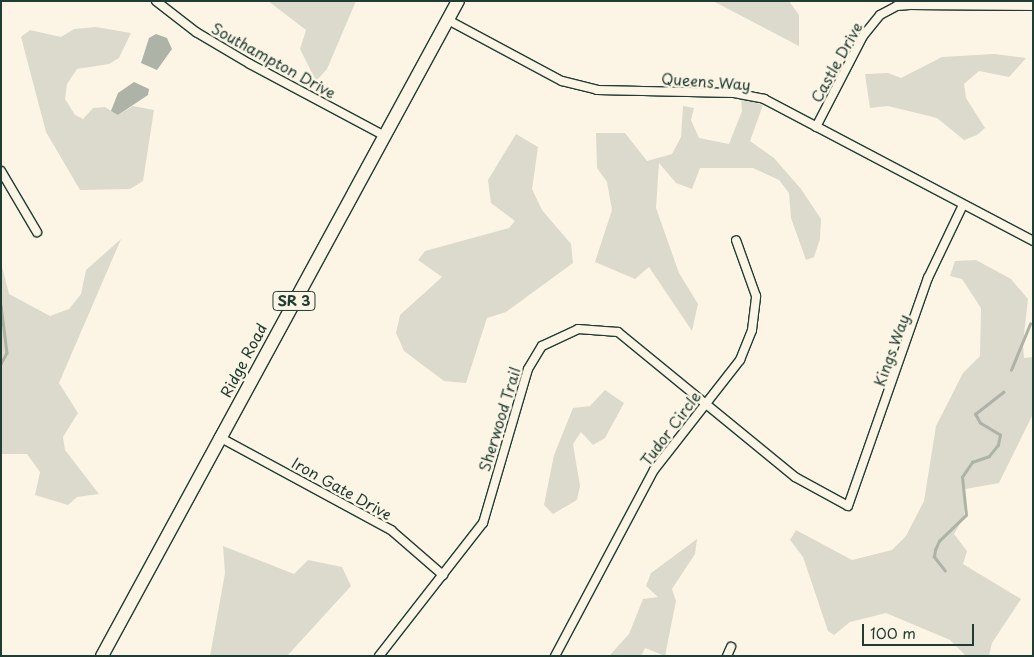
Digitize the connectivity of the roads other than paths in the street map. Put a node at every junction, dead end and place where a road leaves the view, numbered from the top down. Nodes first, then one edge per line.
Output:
1 (156, 1) edge
2 (458, 1) edge
3 (1033, 6) edge
4 (448, 20) junction
5 (816, 127) junction
6 (383, 135) junction
7 (1, 171) edge
8 (963, 205) junction
9 (37, 232) dead end
10 (736, 240) dead end
11 (1033, 241) edge
12 (705, 404) junction
13 (220, 437) junction
14 (848, 506) joint
15 (443, 575) junction
16 (731, 647) dead end
17 (102, 656) edge
18 (379, 656) edge
19 (555, 656) edge
20 (727, 656) edge

1 - 6 street, Southampton Drive
2 - 4 main road, Ridge Road / SR 3
3 - 5 street, Castle Drive
4 - 5 street, Queens Way
4 - 6 main road, Ridge Road / SR 3
5 - 8 street, Queens Way
6 - 13 main road, Ridge Road / SR 3
7 - 9 street
8 - 11 street, Queens Way
8 - 14 street, Kings Way
10 - 12 street, Tudor Circle
12 - 14 street, Sherwood Trail
12 - 15 street, Sherwood Trail
12 - 19 street, Tudor Circle
13 - 15 street, Iron Gate Drive
13 - 17 main road, Ridge Road / SR 3
15 - 18 street, Sherwood Trail
16 - 20 street

